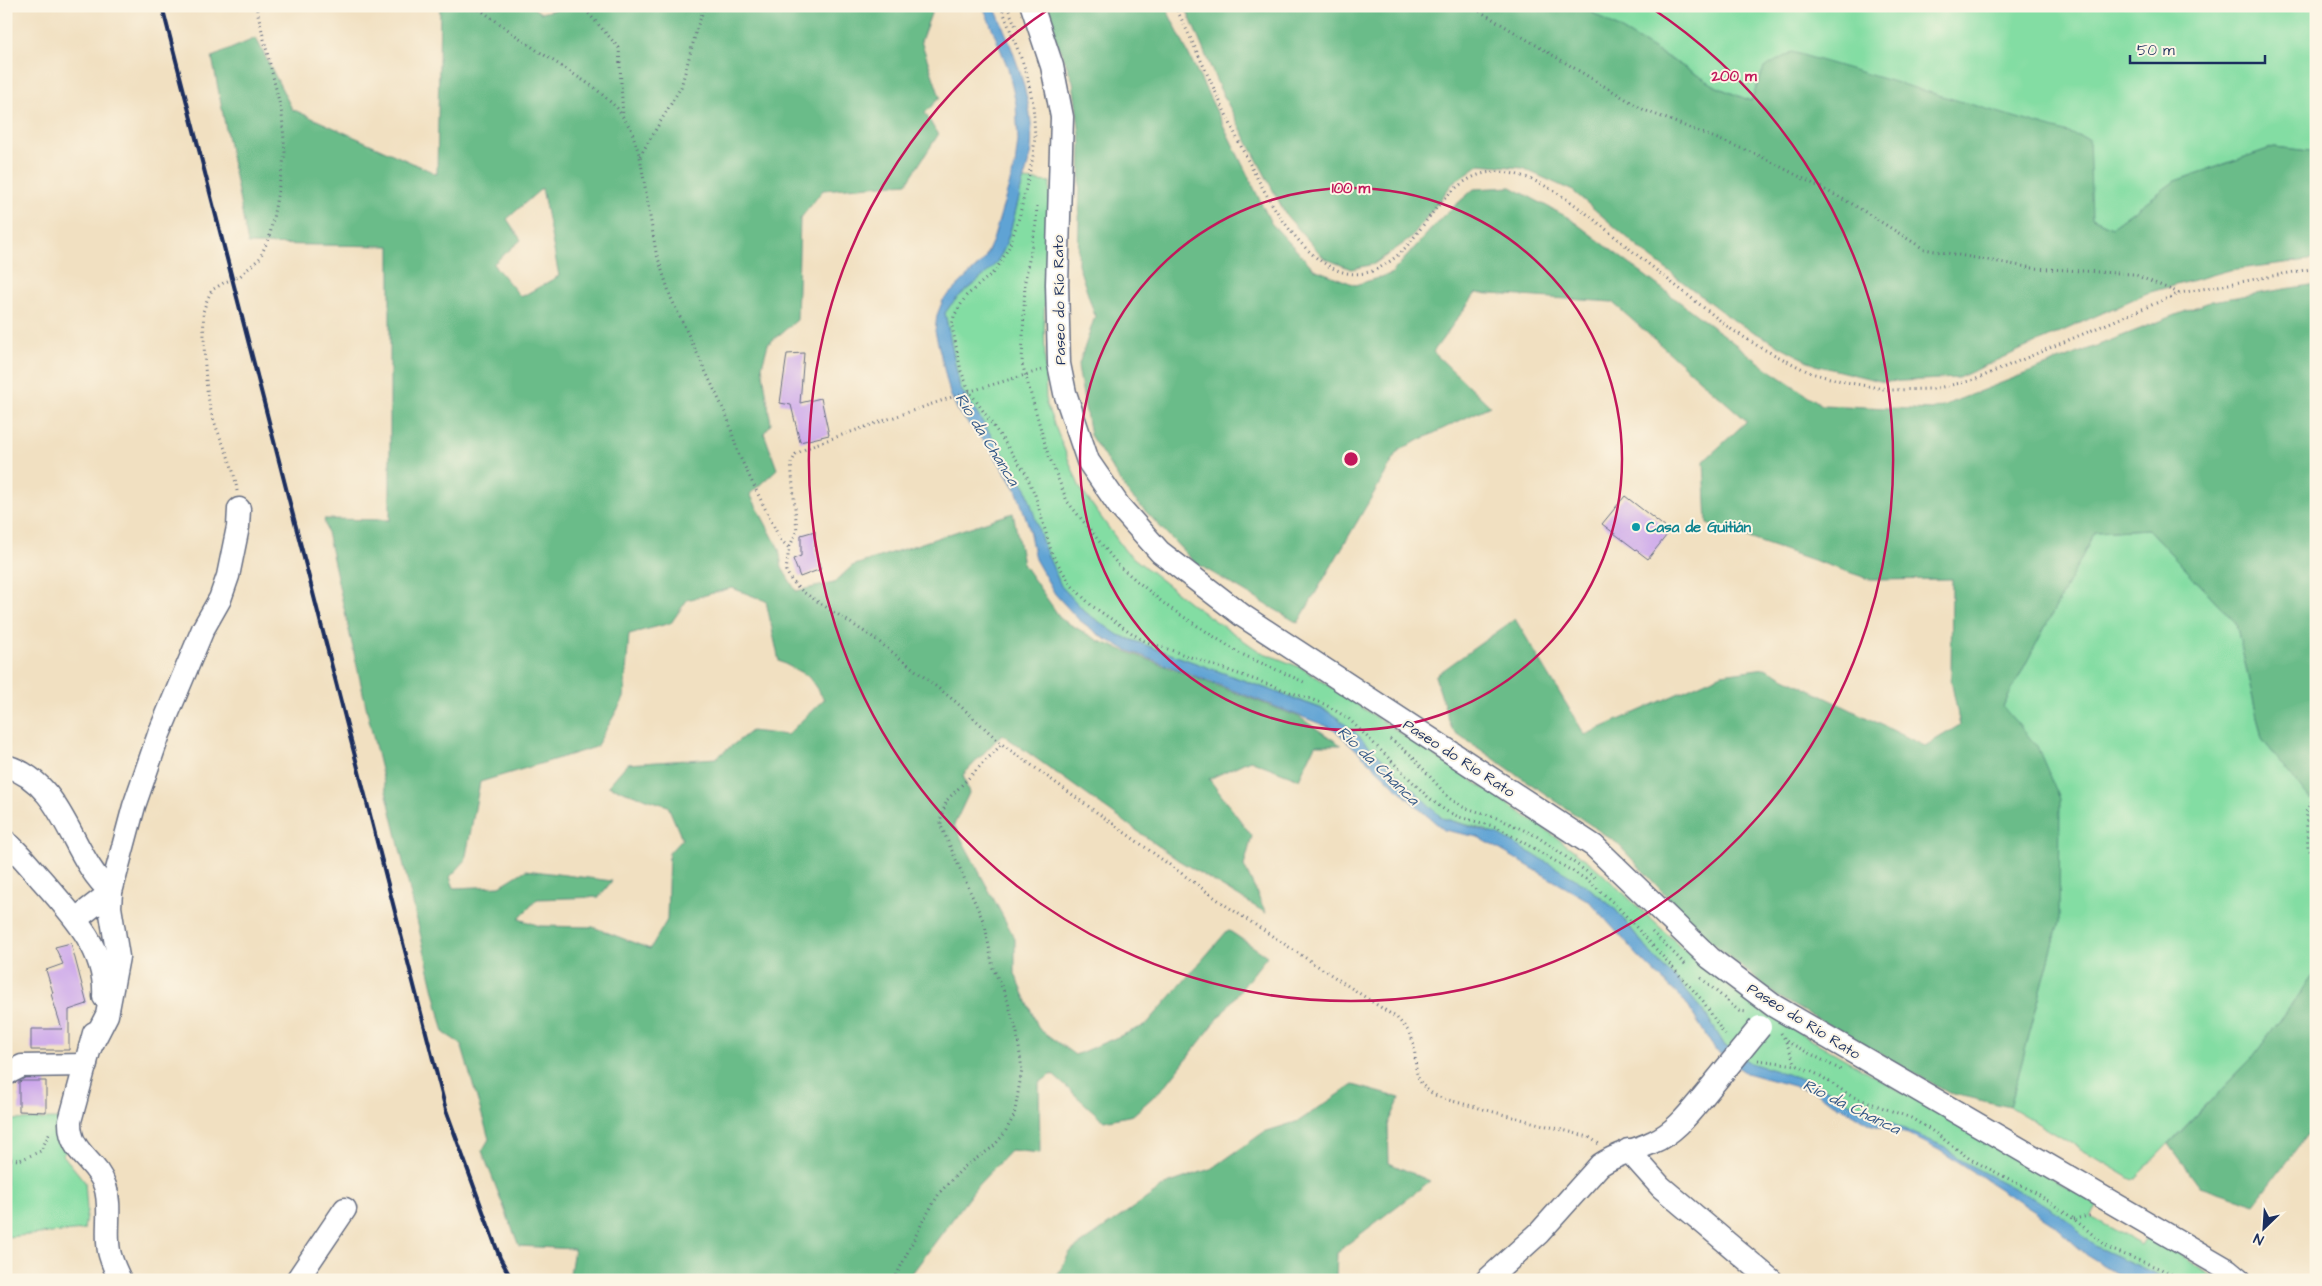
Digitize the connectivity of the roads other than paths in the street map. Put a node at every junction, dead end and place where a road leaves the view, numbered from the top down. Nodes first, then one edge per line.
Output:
1 (1032, 6) edge
2 (239, 509) road end
3 (6, 766) edge
4 (6, 842) edge
5 (111, 892) junction
6 (76, 919) junction
7 (1767, 1017) junction
8 (88, 1056) junction
9 (12, 1067) edge
10 (1620, 1153) junction
11 (345, 1209) dead end
12 (120, 1280) edge
13 (297, 1280) edge
14 (1487, 1280) edge
15 (1771, 1280) edge
16 (2240, 1280) edge

1 - 7 street, Paseo do Río Rato
2 - 5 street
3 - 5 street
4 - 6 street
5 - 6 street
5 - 8 street
6 - 8 street
7 - 10 street, bridge
7 - 16 street, Paseo do Río Rato
8 - 9 street
8 - 12 street
10 - 14 street
10 - 15 street
11 - 13 street

